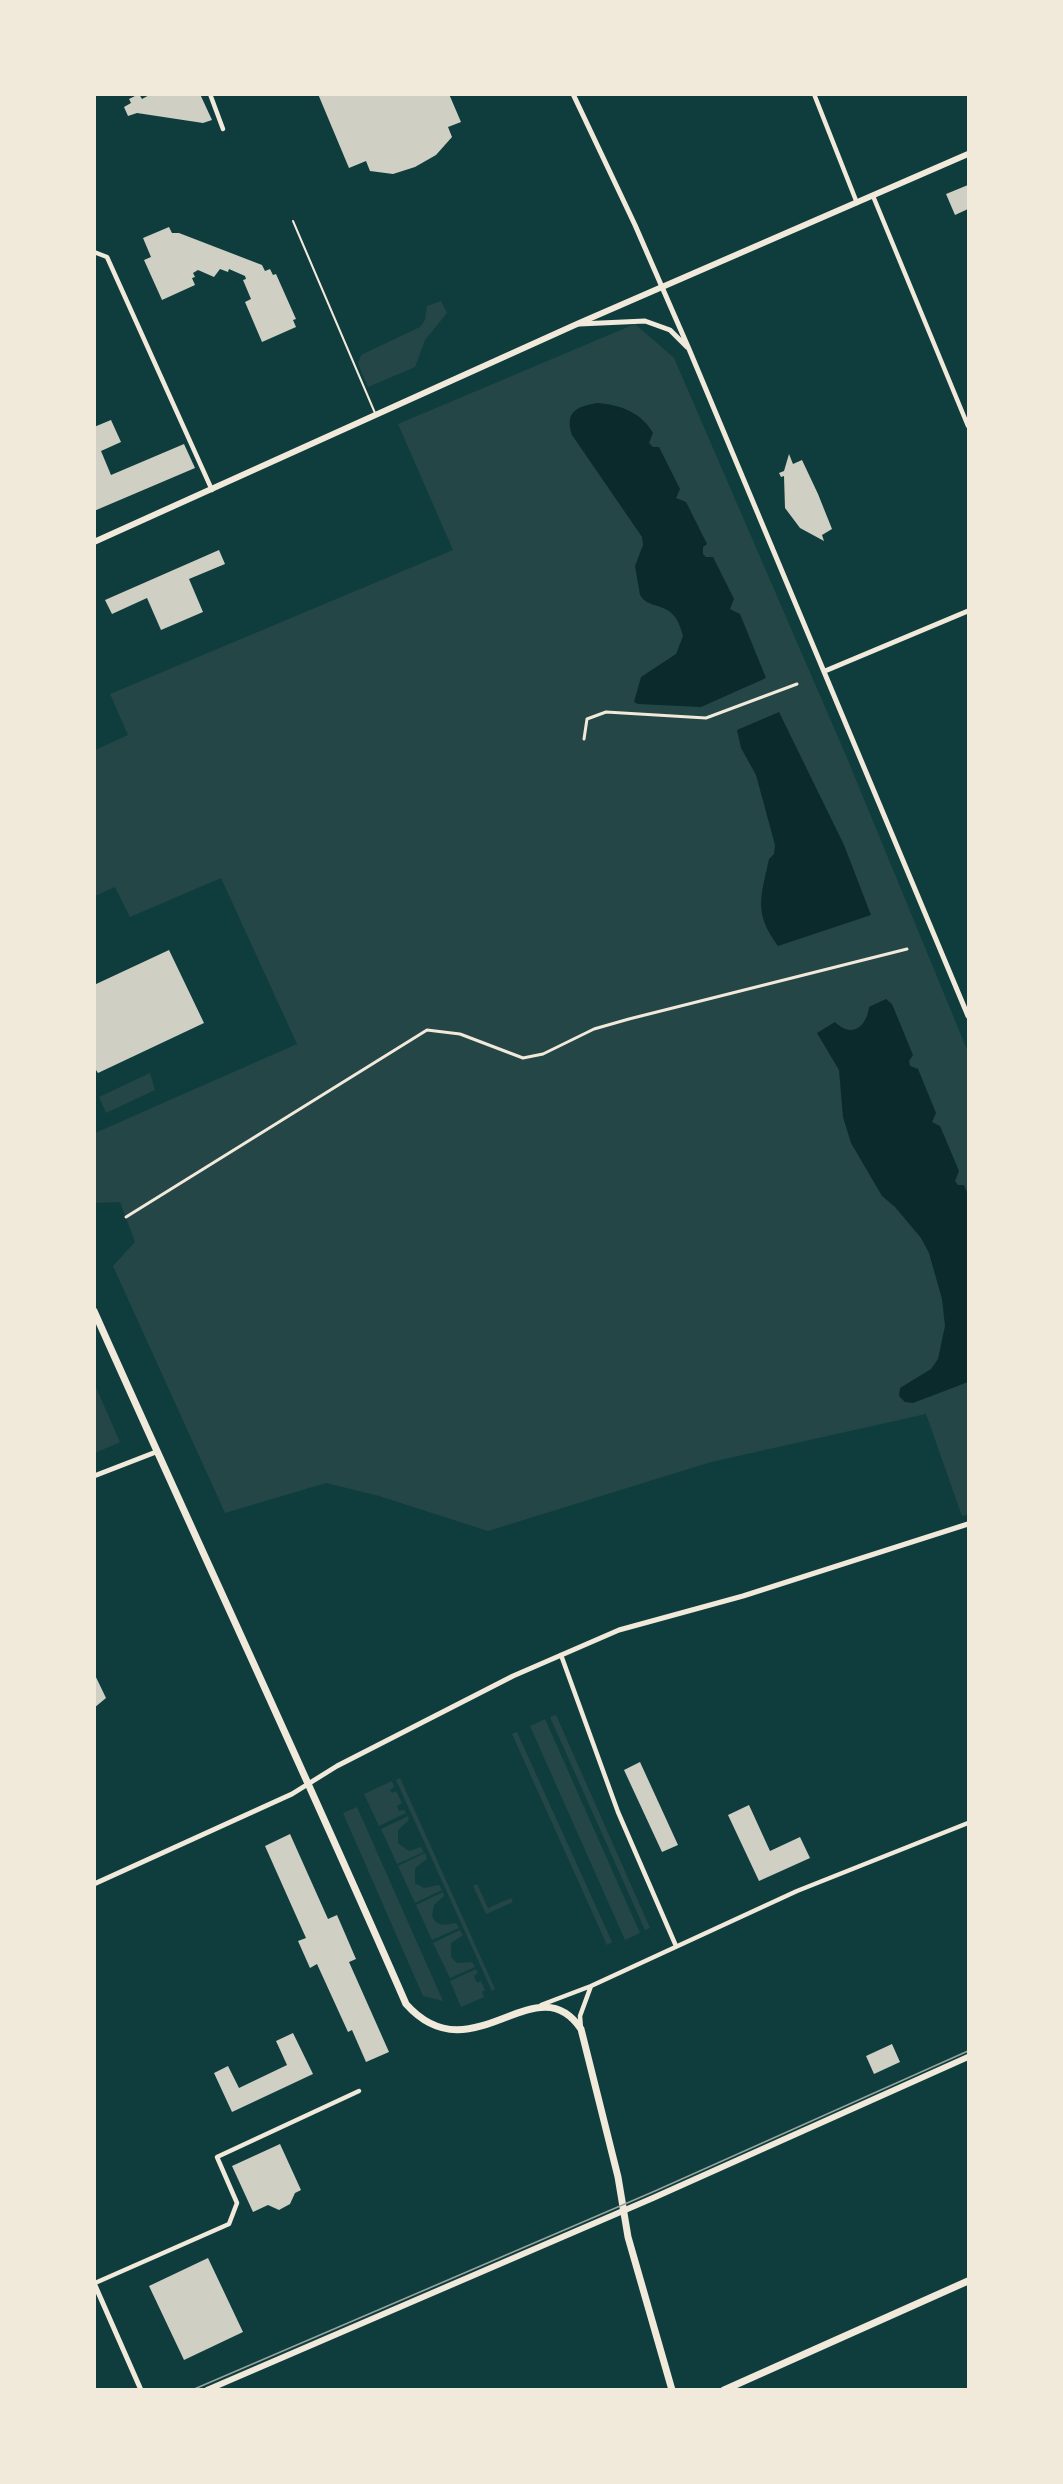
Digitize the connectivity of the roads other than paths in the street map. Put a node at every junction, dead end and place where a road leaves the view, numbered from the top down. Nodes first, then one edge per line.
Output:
1 (210, 94) edge
2 (573, 94) edge
3 (813, 94) edge
4 (223, 129) dead end
5 (969, 154) edge
6 (873, 196) junction
7 (857, 203) junction
8 (292, 221) dead end
9 (94, 252) edge
10 (662, 288) junction
11 (577, 324) junction
12 (689, 349) junction
13 (376, 415) junction
14 (969, 426) edge
15 (213, 490) junction
16 (94, 542) edge
17 (969, 610) edge
18 (825, 671) junction
19 (798, 684) dead end
20 (584, 739) dead end
21 (907, 949) dead end
22 (969, 1016) edge
23 (126, 1217) dead end
24 (94, 1311) edge
25 (156, 1452) junction
26 (94, 1476) edge
27 (969, 1524) edge
28 (561, 1655) junction
29 (309, 1784) junction
30 (969, 1823) edge
31 (94, 1884) edge
32 (676, 1946) junction
33 (591, 1986) junction
34 (533, 2008) junction
35 (581, 2030) junction
36 (969, 2057) edge
37 (359, 2091) dead end
38 (623, 2210) junction
39 (969, 2281) edge
40 (94, 2283) edge
41 (141, 2390) edge
42 (207, 2390) edge
43 (672, 2390) edge
44 (724, 2390) edge

1 - 4 street
2 - 10 street
3 - 7 street
5 - 6 main road
6 - 7 main road
6 - 14 street
7 - 10 main road
8 - 13 lane
9 - 15 street
10 - 11 main road
10 - 12 street
11 - 12 street
11 - 13 main road
12 - 18 street
13 - 15 main road
15 - 16 main road
17 - 18 street
18 - 22 street
19 - 20 street
21 - 23 street
24 - 25 main road
25 - 26 street
25 - 29 main road
27 - 28 street
28 - 29 street
28 - 32 street
29 - 31 street
29 - 34 main road
30 - 32 street
32 - 33 street
33 - 34 street
33 - 35 street
34 - 35 main road
35 - 38 main road
36 - 38 main road
37 - 40 street
38 - 42 main road
38 - 43 main road
39 - 44 main road
40 - 41 street

